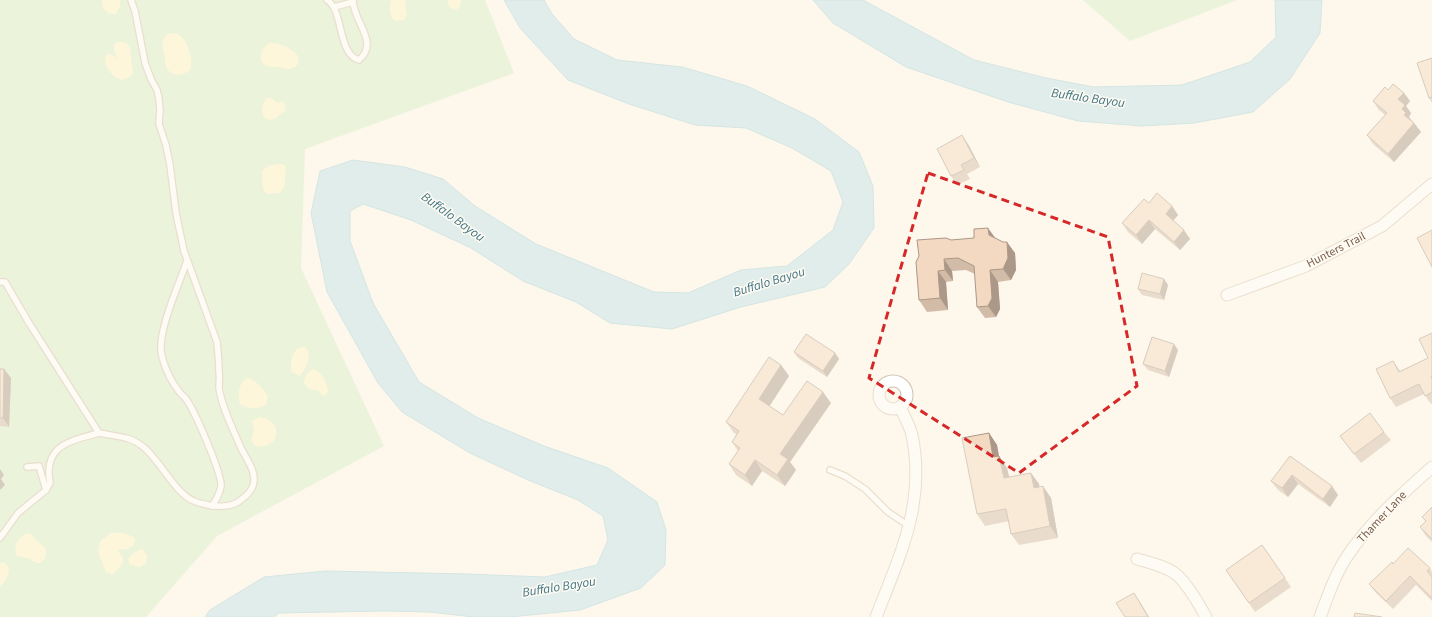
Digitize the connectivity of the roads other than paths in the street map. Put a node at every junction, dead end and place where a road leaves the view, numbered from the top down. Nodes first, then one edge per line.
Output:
1 (131, 0) edge
2 (327, 0) edge
3 (353, 1) edge
4 (334, 7) junction
5 (1432, 184) edge
6 (187, 261) junction
7 (0, 282) edge
8 (1227, 295) dead end
9 (900, 407) dead end
10 (99, 433) junction
11 (27, 467) dead end
12 (1432, 467) edge
13 (830, 470) dead end
14 (46, 490) junction
15 (212, 506) junction
16 (909, 526) junction
17 (0, 538) edge
18 (1136, 559) dead end
19 (876, 617) edge
20 (1206, 617) edge
21 (1320, 617) edge

1 - 6 lane
2 - 4 lane
3 - 4 lane
3 - 4 lane
5 - 8 street, Hunters Trail
6 - 15 lane
6 - 15 lane
7 - 10 lane
9 - 16 street
10 - 14 lane
10 - 15 lane
11 - 14 lane
12 - 21 street, Thamer Lane
13 - 16 lane
14 - 17 lane
16 - 19 street
18 - 20 street

